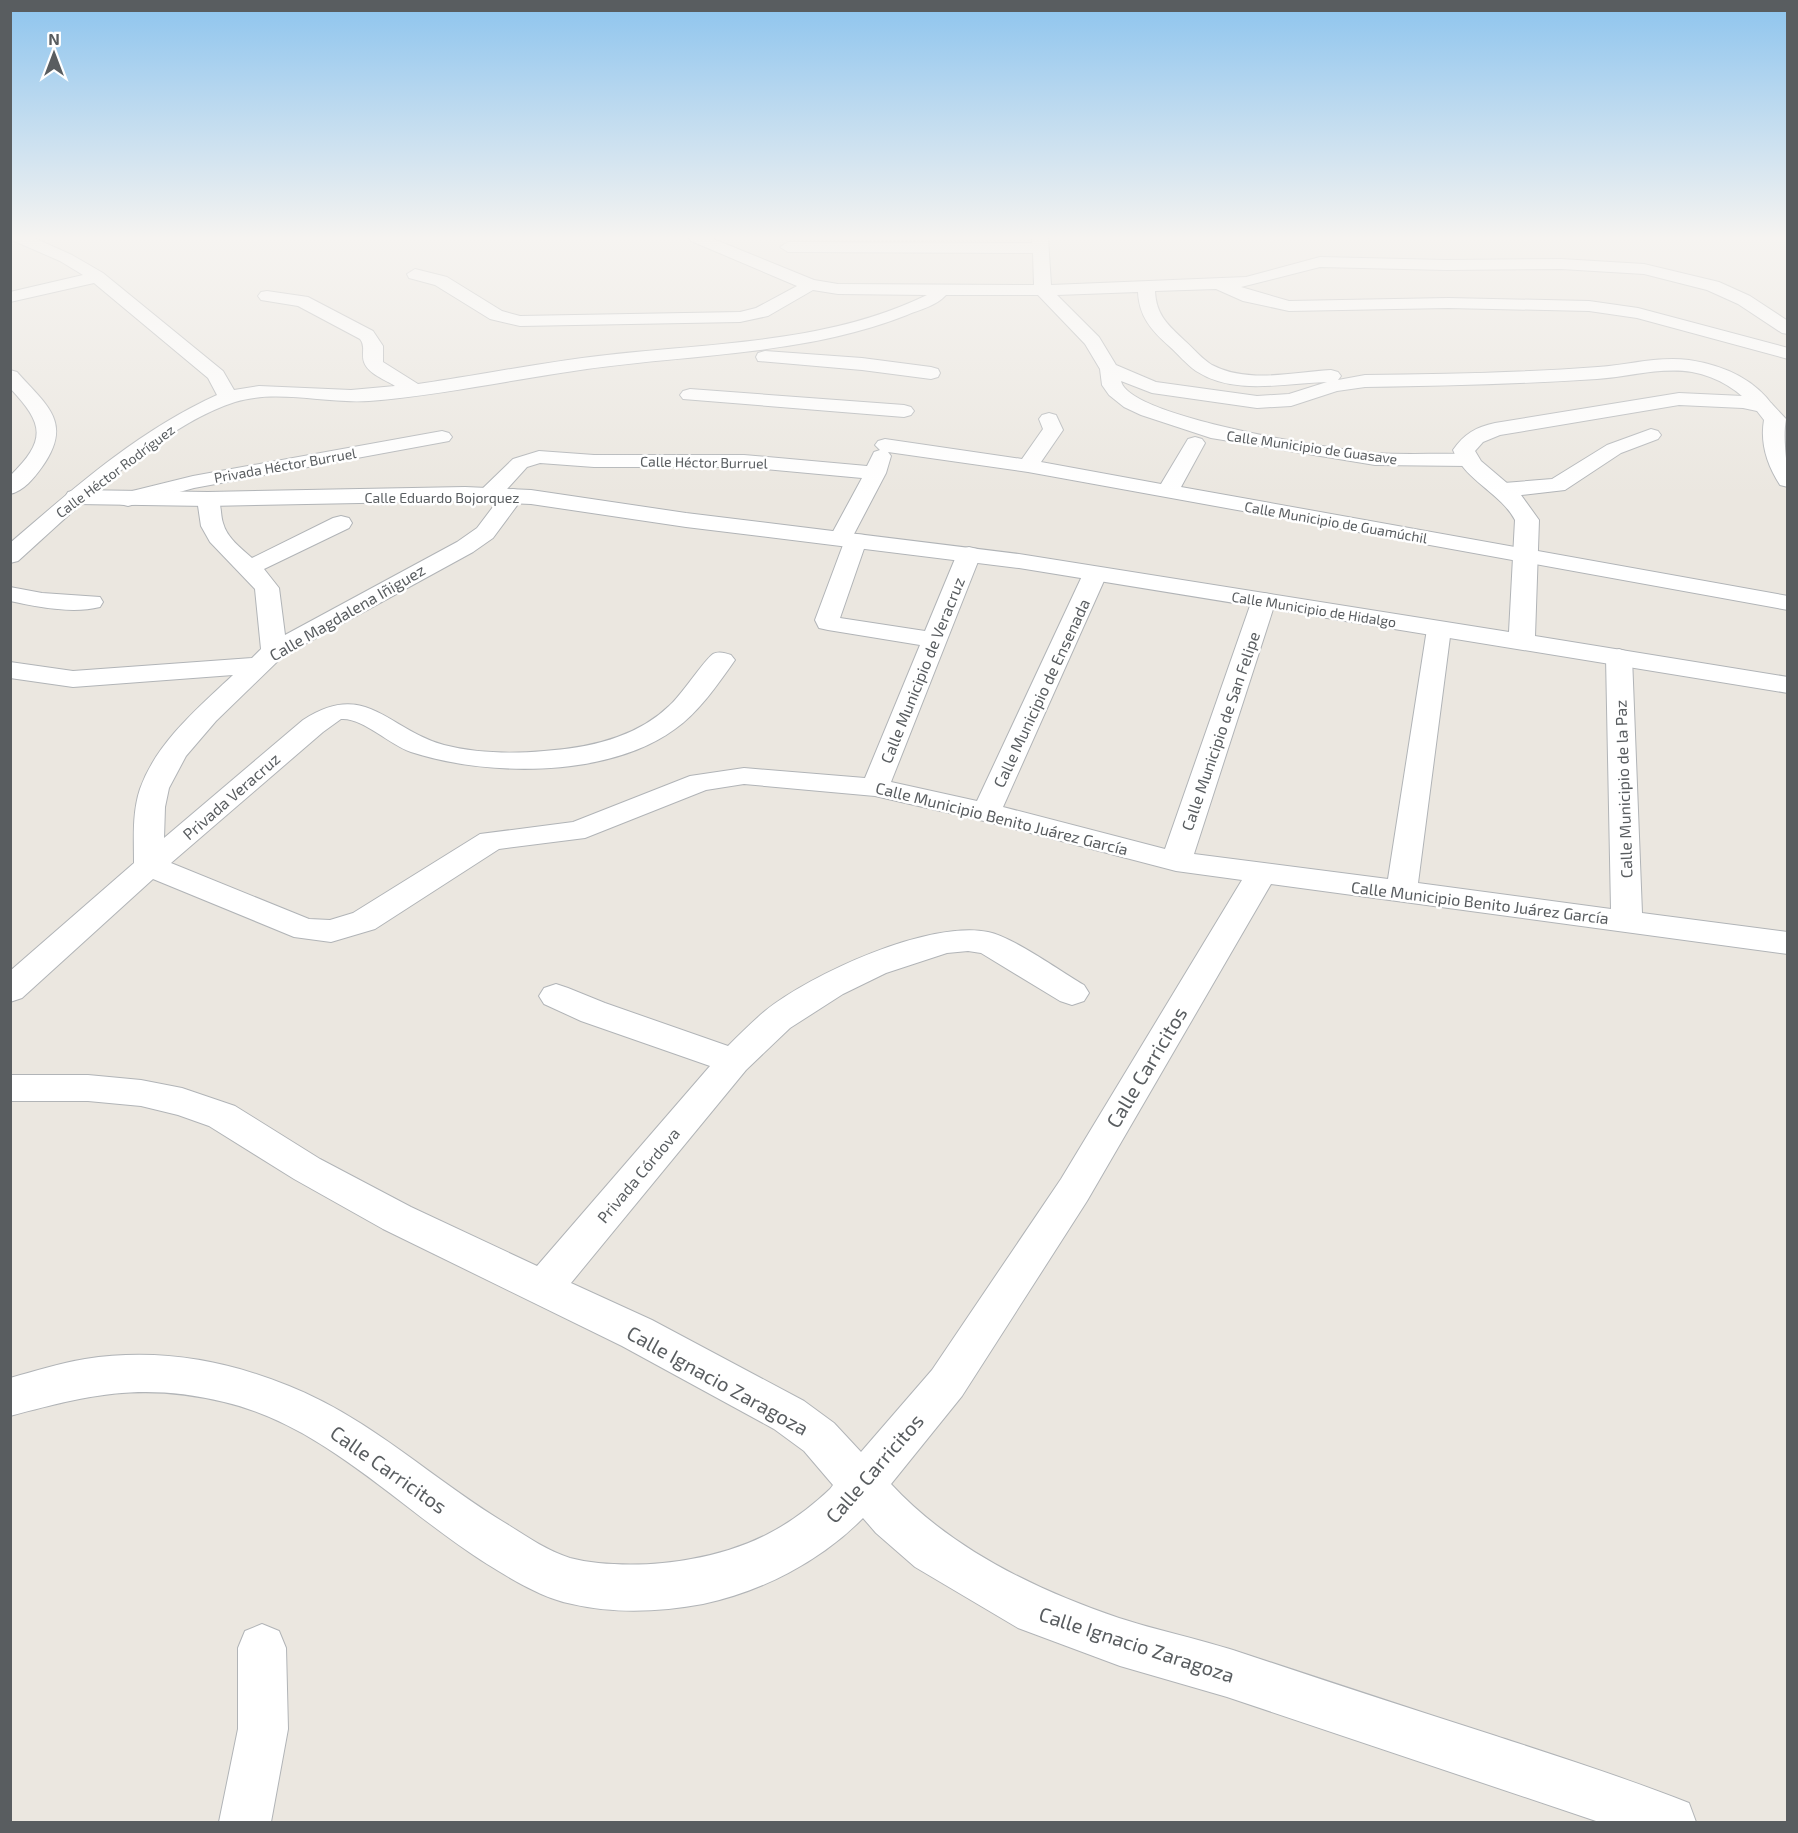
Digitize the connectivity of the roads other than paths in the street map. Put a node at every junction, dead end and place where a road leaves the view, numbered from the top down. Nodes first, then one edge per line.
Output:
1 (154, 324) edge
2 (345, 324) edge
3 (864, 324) edge
4 (1076, 324) edge
5 (1155, 324) edge
6 (1677, 324) edge
7 (713, 351) junction
8 (1788, 354) edge
9 (1109, 369) junction
10 (10, 376) edge
11 (1365, 381) junction
12 (413, 389) junction
13 (690, 395) dead end
14 (228, 398) junction
15 (1764, 407) junction
16 (904, 411) junction
17 (1049, 419) dead end
18 (1651, 435) dead end
19 (442, 437) dead end
20 (1195, 443) dead end
21 (885, 445) junction
22 (532, 458) joint
23 (1468, 460) junction
24 (1028, 466) junction
25 (875, 472) junction
26 (1788, 480) edge
27 (10, 488) edge
28 (1504, 490) junction
29 (1168, 491) junction
30 (501, 495) junction
31 (76, 497) junction
32 (128, 499) junction
33 (208, 499) junction
34 (341, 523) dead end
35 (848, 539) junction
36 (969, 554) junction
37 (10, 556) edge
38 (1525, 557) junction
39 (249, 568) junction
40 (1095, 574) junction
41 (10, 594) edge
42 (1264, 600) junction
43 (91, 602) dead end
44 (1788, 603) edge
45 (1439, 629) junction
46 (934, 640) junction
47 (1522, 642) junction
48 (1619, 657) junction
49 (266, 658) junction
50 (722, 660) dead end
51 (10, 670) edge
52 (1788, 684) edge
53 (875, 787) junction
54 (986, 812) junction
55 (1176, 861) junction
56 (149, 866) junction
57 (1261, 874) junction
58 (1401, 892) junction
59 (1627, 921) junction
60 (1788, 944) edge
61 (10, 990) edge
62 (1072, 993) dead end
63 (556, 996) dead end
64 (734, 1061) junction
65 (10, 1088) edge
66 (542, 1289) junction
67 (10, 1397) edge
68 (862, 1485) junction
69 (262, 1648) dead end
70 (245, 1822) edge
71 (1670, 1822) edge

1 - 14 street
2 - 12 street
3 - 7 street
4 - 9 street, Calle Municipio de Guasave
5 - 11 street
6 - 8 street
7 - 12 street, Calle Héctor Rodríguez
7 - 16 street
9 - 11 street
9 - 23 street, Calle Municipio de Guasave
10 - 27 street
11 - 15 street
12 - 14 street, Calle Héctor Rodríguez
13 - 16 street
14 - 31 street, Calle Héctor Rodríguez
15 - 23 street
15 - 26 street
16 - 21 street
17 - 24 street
18 - 28 street
19 - 32 street, Privada Héctor Burruel
20 - 29 street
21 - 24 street, Calle Municipio de Guamúchil
21 - 25 street
22 - 25 street, Calle Héctor Burruel
22 - 30 street, Calle Magdalena Iñiguez
23 - 28 street
24 - 29 street, Calle Municipio de Guamúchil
25 - 35 street
28 - 38 street
29 - 38 street, Calle Municipio de Guamúchil
30 - 33 street, Calle Eduardo Bojorquez
30 - 35 street, Calle Eduardo Bojorquez
30 - 49 street, Calle Magdalena Iñiguez
31 - 32 street, Calle Eduardo Bojorquez
31 - 37 street, Calle Héctor Rodríguez
32 - 33 street, Calle Eduardo Bojorquez
33 - 39 street
34 - 39 street
35 - 36 street, Calle Municipio de Hidalgo
35 - 46 street
36 - 40 street, Calle Municipio de Hidalgo
36 - 46 street, Calle Municipio de Veracruz
38 - 44 street, Calle Municipio de Guamúchil
38 - 47 street
39 - 49 street
40 - 42 street, Calle Municipio de Hidalgo
40 - 54 street, Calle Municipio de Ensenada
41 - 43 street
42 - 45 street, Calle Municipio de Hidalgo
42 - 55 street, Calle Municipio de San Felipe
45 - 47 street, Calle Municipio de Hidalgo
45 - 58 street
46 - 53 street, Calle Municipio de Veracruz
47 - 48 street, Calle Municipio de Hidalgo
48 - 52 street, Calle Municipio de Hidalgo
48 - 59 street, Calle Municipio de la Paz
49 - 51 street
49 - 56 street, Calle Magdalena Iñiguez
50 - 56 street, Privada Veracruz
53 - 54 street, Calle Municipio Benito Juárez García
53 - 56 street, Calle Municipio Benito Juárez García
54 - 55 street, Calle Municipio Benito Juárez García
55 - 57 street, Calle Municipio Benito Juárez García
56 - 61 street
57 - 58 street, Calle Municipio Benito Juárez García
57 - 68 street, Calle Carricitos
58 - 59 street, Calle Municipio Benito Juárez García
59 - 60 street, Calle Municipio Benito Juárez García
62 - 64 street, Privada Córdova
63 - 64 street
64 - 66 street, Privada Córdova
65 - 66 street, Calle Ignacio Zaragoza
66 - 68 street, Calle Ignacio Zaragoza
67 - 68 street, Calle Carricitos
68 - 71 street, Calle Ignacio Zaragoza
69 - 70 street

